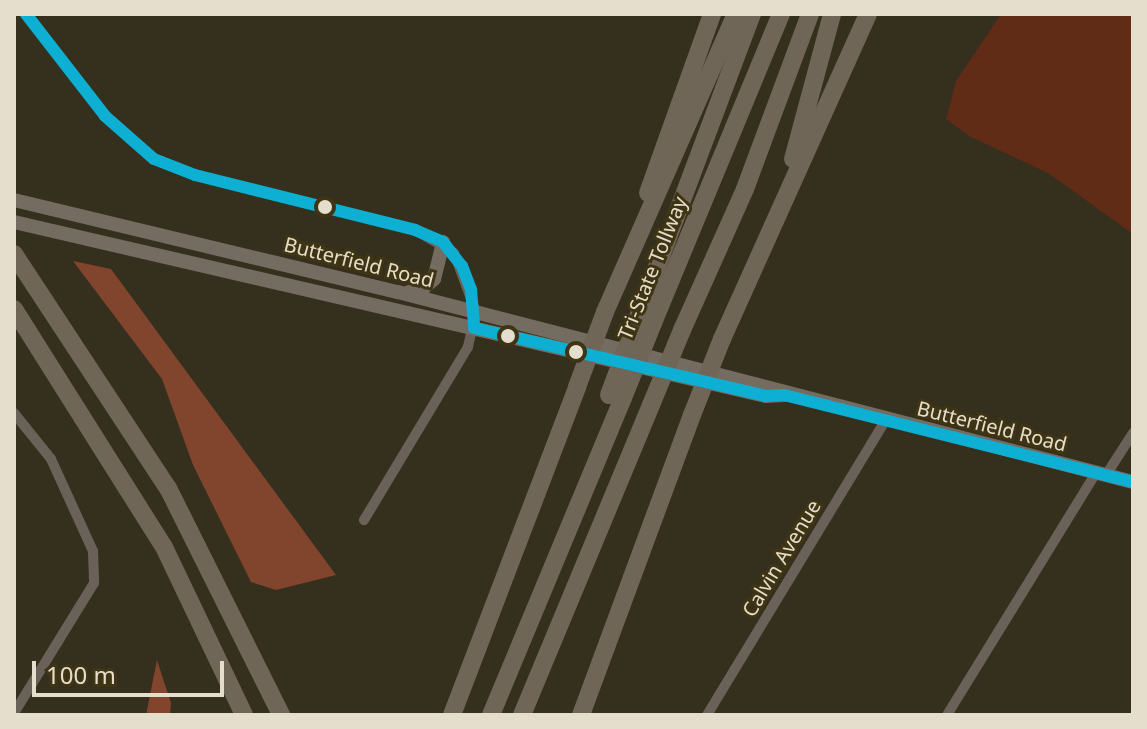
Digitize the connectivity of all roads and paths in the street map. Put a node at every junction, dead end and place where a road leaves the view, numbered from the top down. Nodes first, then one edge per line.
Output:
1 (26, 14) edge
2 (712, 14) edge
3 (736, 14) edge
4 (752, 14) edge
5 (781, 14) edge
6 (810, 14) edge
7 (832, 14) edge
8 (868, 14) edge
9 (14, 200) edge
10 (778, 212) junction
11 (14, 222) edge
12 (443, 242) junction
13 (15, 257) edge
14 (398, 292) junction
15 (14, 309) edge
16 (476, 312) junction
17 (605, 312) junction
18 (645, 321) junction
19 (474, 328) junction
20 (784, 395) junction
21 (14, 413) edge
22 (886, 420) junction
23 (1133, 433) edge
24 (1101, 474) junction
25 (1133, 482) edge
26 (364, 520) dead end
27 (14, 713) edge
28 (522, 713) edge
29 (244, 715) edge
30 (281, 715) edge
31 (452, 715) edge
32 (491, 715) edge
33 (581, 715) edge
34 (707, 715) edge
35 (947, 715) edge

1 - 12 street
2 - 17 highway
3 - 17 highway
4 - 18 highway
5 - 18 highway, Tri-State Tollway
6 - 28 highway, bridge
7 - 10 highway
8 - 10 highway
9 - 14 main road, Butterfield Road
10 - 33 highway, bridge
11 - 19 main road, Butterfield Road
12 - 14 main road
12 - 16 street
13 - 30 highway
14 - 16 main road, Butterfield Road
15 - 29 highway
16 - 19 street
16 - 20 main road, Butterfield Road
17 - 31 highway, bridge
18 - 32 highway, Tri-State Tollway, bridge
19 - 20 main road, Butterfield Road
19 - 26 street
20 - 22 main road, Butterfield Road
21 - 27 street
22 - 24 main road, Butterfield Road
22 - 34 street, Calvin Avenue
23 - 24 street
24 - 25 main road, Butterfield Road
24 - 35 street

